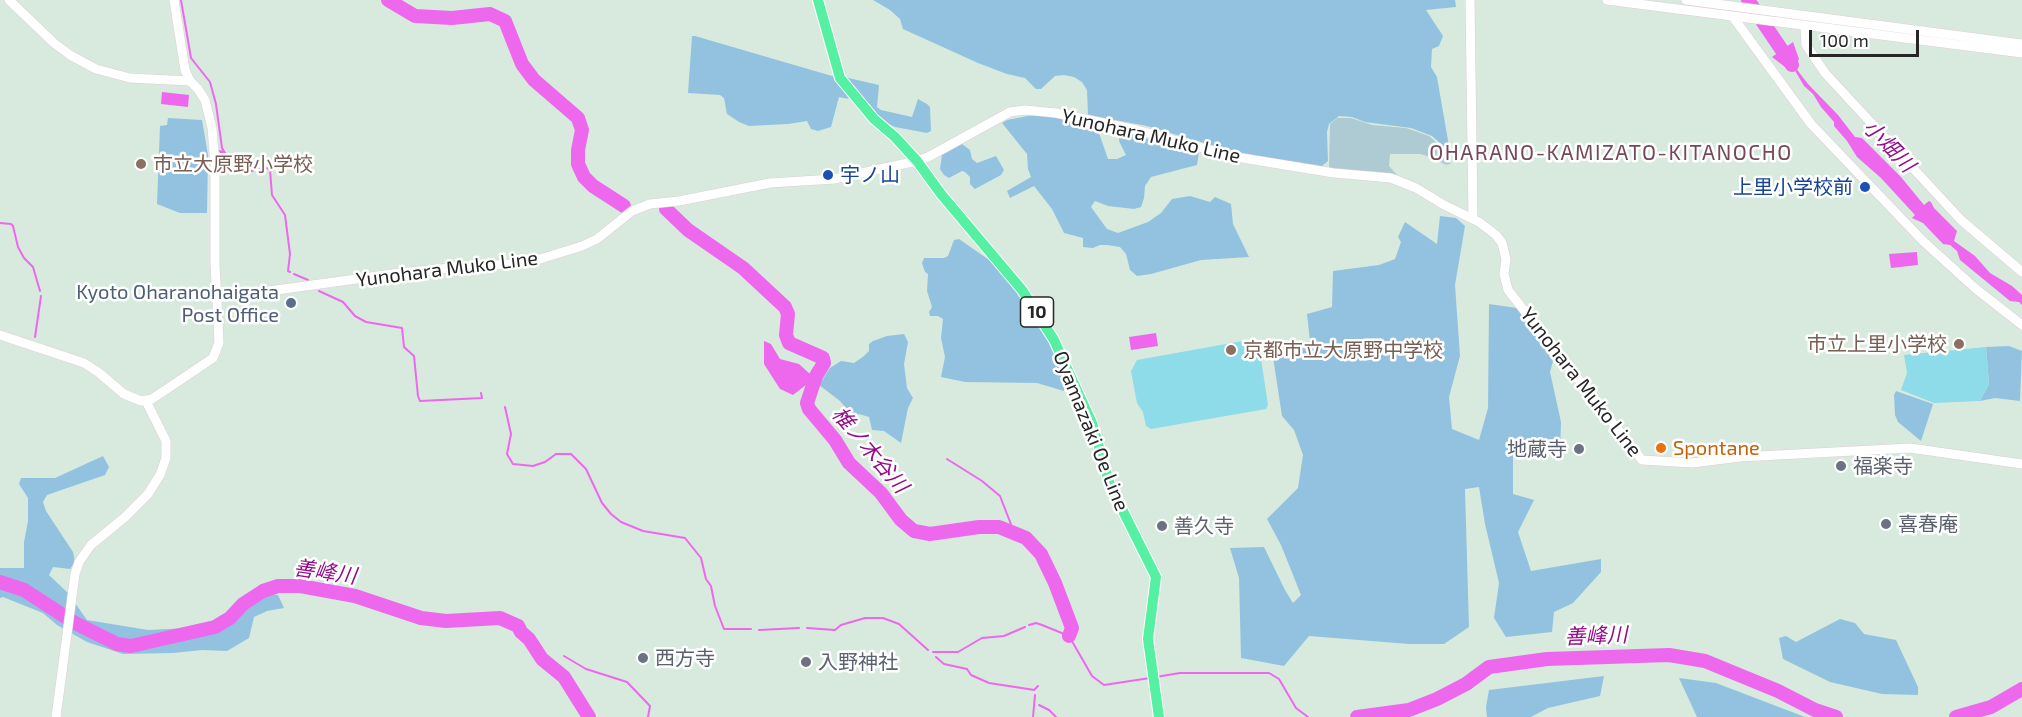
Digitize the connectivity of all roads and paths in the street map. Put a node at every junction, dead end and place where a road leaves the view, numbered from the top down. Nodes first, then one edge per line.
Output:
1 (9, 0) edge
2 (174, 0) edge
3 (818, 0) edge
4 (1470, 0) edge
5 (1607, 0) edge
6 (1686, 0) edge
7 (1733, 16) junction
8 (1799, 21) junction
9 (2022, 44) edge
10 (2022, 53) edge
11 (190, 81) junction
12 (917, 161) junction
13 (1473, 219) junction
14 (2022, 272) edge
15 (218, 298) junction
16 (2022, 325) edge
17 (0, 335) edge
18 (146, 401) junction
19 (2022, 464) edge
20 (56, 717) edge
21 (1159, 717) edge

1 - 11 main road
2 - 11 main road
3 - 12 main road, Oyamazaki Oe Line / 10
4 - 13 main road
5 - 7 main road
6 - 8 main road
7 - 8 main road
7 - 16 main road
8 - 9 main road
8 - 10 main road
8 - 14 main road
11 - 15 main road
12 - 13 main road, Yunohara Muko Line
12 - 15 main road, Yunohara Muko Line
12 - 21 main road, Oyamazaki Oe Line / 10
13 - 19 main road, Yunohara Muko Line
15 - 18 main road
17 - 18 main road
18 - 20 main road

